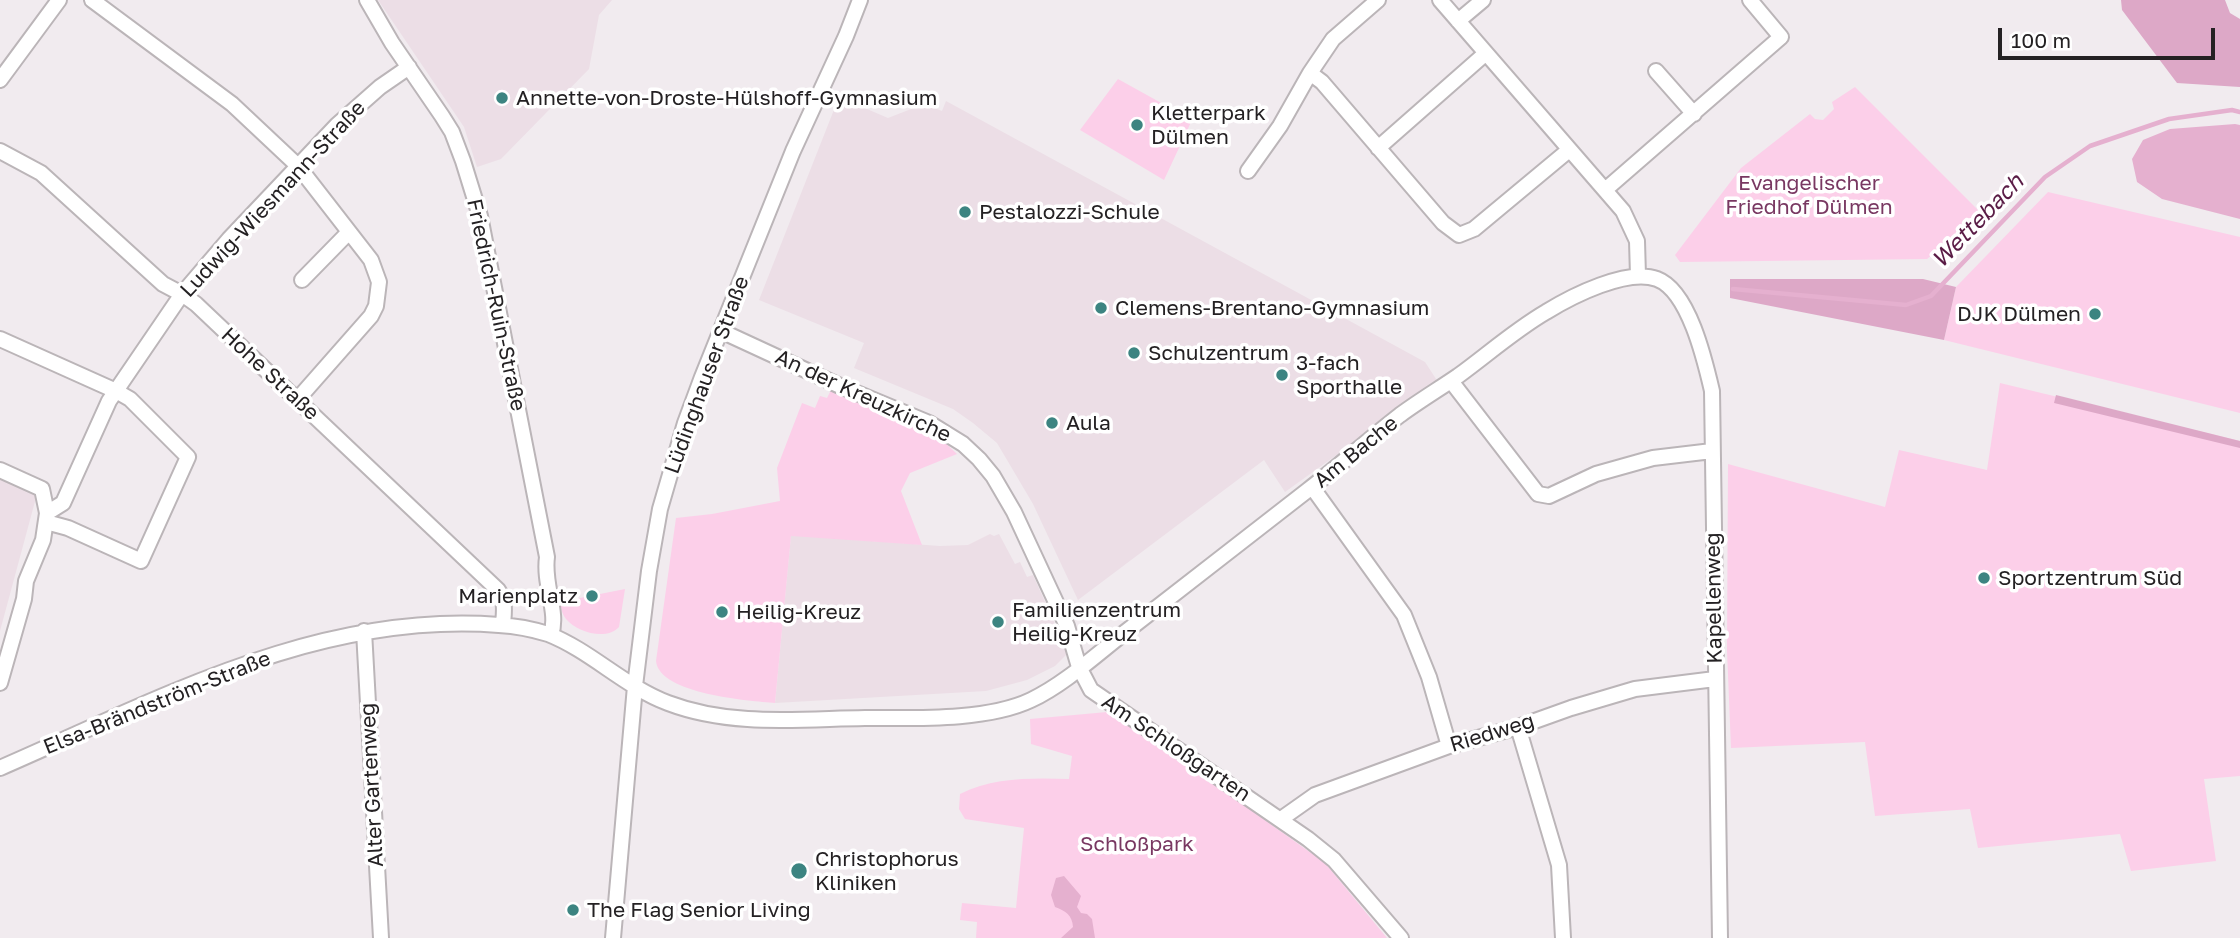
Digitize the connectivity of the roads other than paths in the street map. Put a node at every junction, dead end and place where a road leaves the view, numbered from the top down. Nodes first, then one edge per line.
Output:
1 (59, 0) edge
2 (92, 0) edge
3 (367, 0) edge
4 (860, 0) edge
5 (1378, 0) edge
6 (1440, 0) edge
7 (1483, 0) edge
8 (1751, 0) edge
9 (1458, 21) junction
10 (1486, 53) junction
11 (409, 67) junction
12 (1656, 71) dead end
13 (1310, 74) junction
14 (0, 80) edge
15 (1694, 114) junction
16 (1378, 148) junction
17 (1569, 150) junction
18 (0, 151) edge
19 (298, 166) junction
20 (1248, 171) dead end
21 (1605, 190) junction
22 (349, 232) junction
23 (1646, 277) junction
24 (302, 280) dead end
25 (182, 294) junction
26 (721, 331) junction
27 (0, 339) edge
28 (1451, 380) junction
29 (116, 391) junction
30 (297, 400) junction
31 (1712, 451) junction
32 (0, 470) edge
33 (1312, 487) junction
34 (47, 517) junction
35 (503, 625) junction
36 (364, 631) junction
37 (551, 635) junction
38 (1079, 667) junction
39 (1715, 680) junction
40 (0, 683) edge
41 (635, 686) junction
42 (1518, 727) junction
43 (1448, 746) junction
44 (0, 768) edge
45 (1281, 819) junction
46 (381, 938) edge
47 (613, 938) edge
48 (1401, 938) edge
49 (1563, 938) edge
50 (1720, 938) edge

1 - 14 street
2 - 19 street
3 - 11 street, Friedrich-Ruin-Straße
4 - 26 street, Lüdinghauser Straße
5 - 13 street
6 - 9 street
7 - 9 street
8 - 15 street
9 - 10 street
10 - 16 street
10 - 17 street
11 - 19 street, Ludwig-Wiesmann-Straße
11 - 37 street, Friedrich-Ruin-Straße
12 - 15 street
13 - 16 street
13 - 20 street
15 - 21 street
16 - 17 street
17 - 21 street
18 - 25 street, Hohe Straße
19 - 22 street
19 - 25 street, Ludwig-Wiesmann-Straße
21 - 23 street
22 - 24 street
22 - 30 street
23 - 28 street, Am Bache
23 - 31 street, Kapellenweg
25 - 29 street, Ludwig-Wiesmann-Straße
25 - 30 street, Hohe Straße
26 - 38 street, An der Kreuzkirche
26 - 41 street, Lüdinghauser Straße
27 - 29 street
28 - 31 street
28 - 33 street, Am Bache
29 - 34 street, Ludwig-Wiesmann-Straße
29 - 34 street
30 - 35 street, Hohe Straße
31 - 39 street, Kapellenweg
32 - 34 street
33 - 38 street, Am Bache
33 - 43 street
34 - 40 street, Ludwig-Wiesmann-Straße
35 - 36 street, Elsa-Brändström-Straße
35 - 37 street, Elsa-Brändström-Straße
36 - 44 street, Elsa-Brändström-Straße
36 - 46 street, Alter Gartenweg
37 - 41 street, Elsa-Brändström-Straße
38 - 41 street
38 - 45 street, Am Schloßgarten
39 - 42 street, Riedweg
39 - 50 street, Kapellenweg
41 - 47 street, Lüdinghauser Straße
42 - 43 street, Riedweg
42 - 49 street
43 - 45 street, Riedweg
45 - 48 street, Am Schloßgarten

